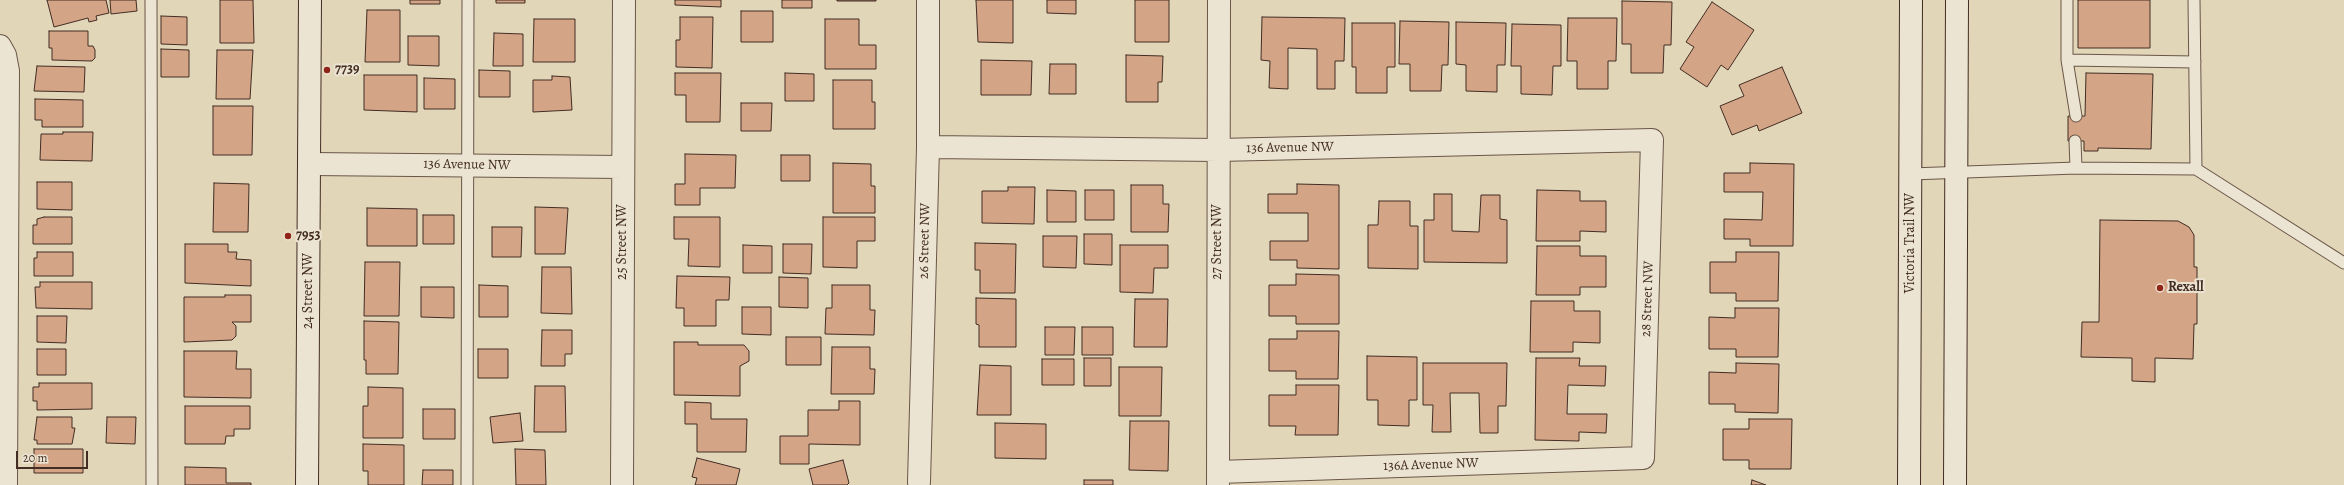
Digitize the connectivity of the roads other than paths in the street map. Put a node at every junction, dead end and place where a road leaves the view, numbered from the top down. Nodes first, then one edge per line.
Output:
1 (150, 0) edge
2 (310, 0) edge
3 (468, 0) edge
4 (624, 0) edge
5 (928, 0) edge
6 (1219, 0) edge
7 (1911, 0) edge
8 (1957, 0) edge
9 (2067, 0) edge
10 (2194, 0) edge
11 (0, 46) edge
12 (2066, 60) junction
13 (2195, 62) junction
14 (2076, 116) dead end
15 (1652, 140) joint
16 (2075, 141) dead end
17 (928, 147) junction
18 (1218, 150) junction
19 (310, 164) junction
20 (467, 166) junction
21 (623, 167) junction
22 (2076, 168) junction
23 (2196, 169) junction
24 (1912, 174) junction
25 (1956, 174) junction
26 (4, 176) edge
27 (2344, 263) edge
28 (3, 321) edge
29 (1643, 458) joint
30 (1218, 478) edge
31 (1908, 479) edge
32 (919, 482) dead end
33 (6, 485) edge
34 (152, 485) edge
35 (308, 485) edge
36 (467, 485) edge
37 (622, 485) edge
38 (1955, 485) edge

1 - 34 lane
2 - 19 street, 24 Street NW
3 - 20 lane
4 - 21 street, 25 Street NW
5 - 17 street, 26 Street NW
6 - 18 street, 27 Street NW
7 - 24 street, Victoria Trail NW
8 - 25 street
9 - 12 lane
10 - 13 lane
11 - 26 street
12 - 13 lane
12 - 14 lane
13 - 23 lane
15 - 18 street, 136 Avenue NW
15 - 29 street, 28 Street NW
16 - 22 lane
17 - 18 street, 136 Avenue NW
17 - 32 street, 26 Street NW
18 - 30 street, 27 Street NW
19 - 20 street, 136 Avenue NW
19 - 35 street, 24 Street NW
20 - 21 street, 136 Avenue NW
20 - 36 lane
21 - 37 street, 25 Street NW
22 - 23 lane
22 - 25 lane
23 - 27 lane
24 - 25 lane
24 - 31 street, Victoria Trail NW
25 - 38 street
26 - 28 street
28 - 33 street
29 - 30 street, 136A Avenue NW

